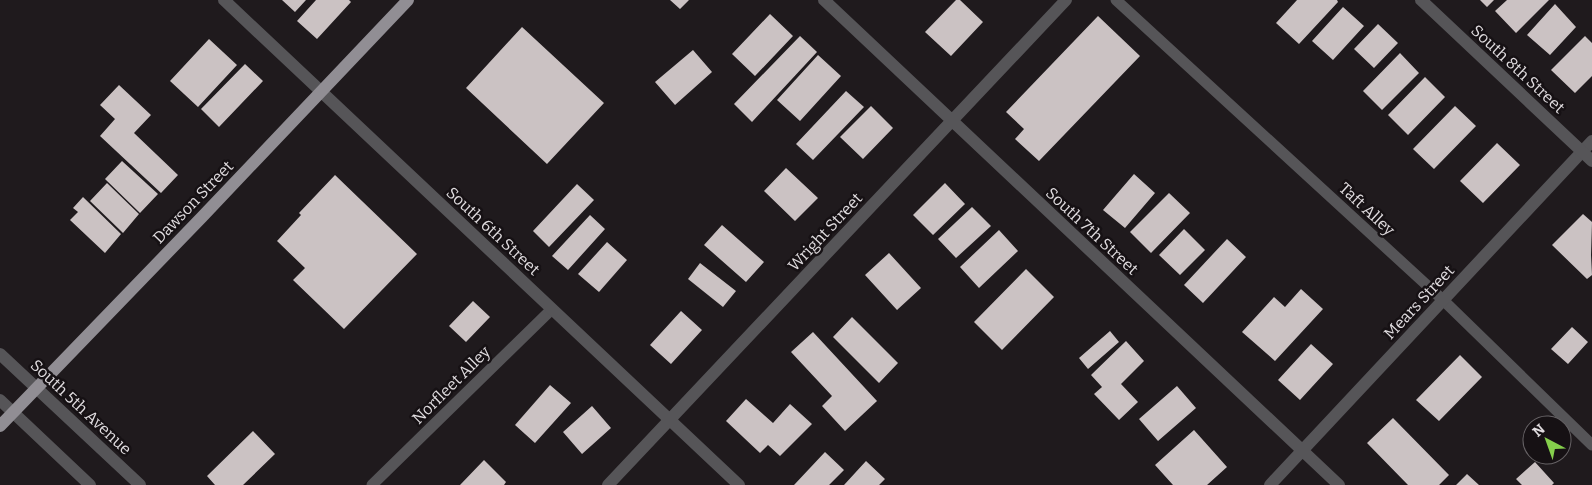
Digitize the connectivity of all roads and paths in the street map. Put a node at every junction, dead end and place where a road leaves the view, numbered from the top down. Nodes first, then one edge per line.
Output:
1 (224, 0) edge
2 (408, 0) edge
3 (824, 0) edge
4 (1066, 0) edge
5 (1116, 0) edge
6 (1421, 0) edge
7 (321, 92) junction
8 (952, 121) junction
9 (1592, 141) edge
10 (1582, 152) junction
11 (1592, 161) edge
12 (1443, 300) junction
13 (552, 309) junction
14 (0, 354) edge
15 (36, 388) junction
16 (0, 400) edge
17 (13, 412) junction
18 (670, 420) junction
19 (0, 426) edge
20 (1592, 445) edge
21 (1302, 450) junction
22 (90, 485) edge
23 (140, 485) edge
24 (372, 485) edge
25 (608, 485) edge
26 (739, 485) edge
27 (1270, 485) edge
28 (1339, 485) edge

1 - 7 street, South 6th Street
2 - 7 main road, Dawson Street
3 - 8 street, South 7th Street
4 - 8 street, Wright Street
5 - 12 lane, Taft Alley
6 - 10 street, South 8th Street
7 - 13 street, South 6th Street
7 - 15 main road, Dawson Street
8 - 18 street, Wright Street
8 - 21 street, South 7th Street
9 - 10 street, Mears Street
10 - 11 street, South 8th Street
10 - 12 street, Mears Street
12 - 20 lane, Taft Alley
12 - 21 street, Mears Street
13 - 18 street, South 6th Street
13 - 24 lane, Norfleet Alley
14 - 15 street, South 5th Avenue
15 - 17 main road, Dawson Street
15 - 23 street, South 5th Avenue
16 - 17 street
17 - 19 main road, Dawson Street
17 - 22 street
18 - 25 street, Wright Street
18 - 26 street, South 6th Street
21 - 27 street, Mears Street
21 - 28 street, South 7th Street

